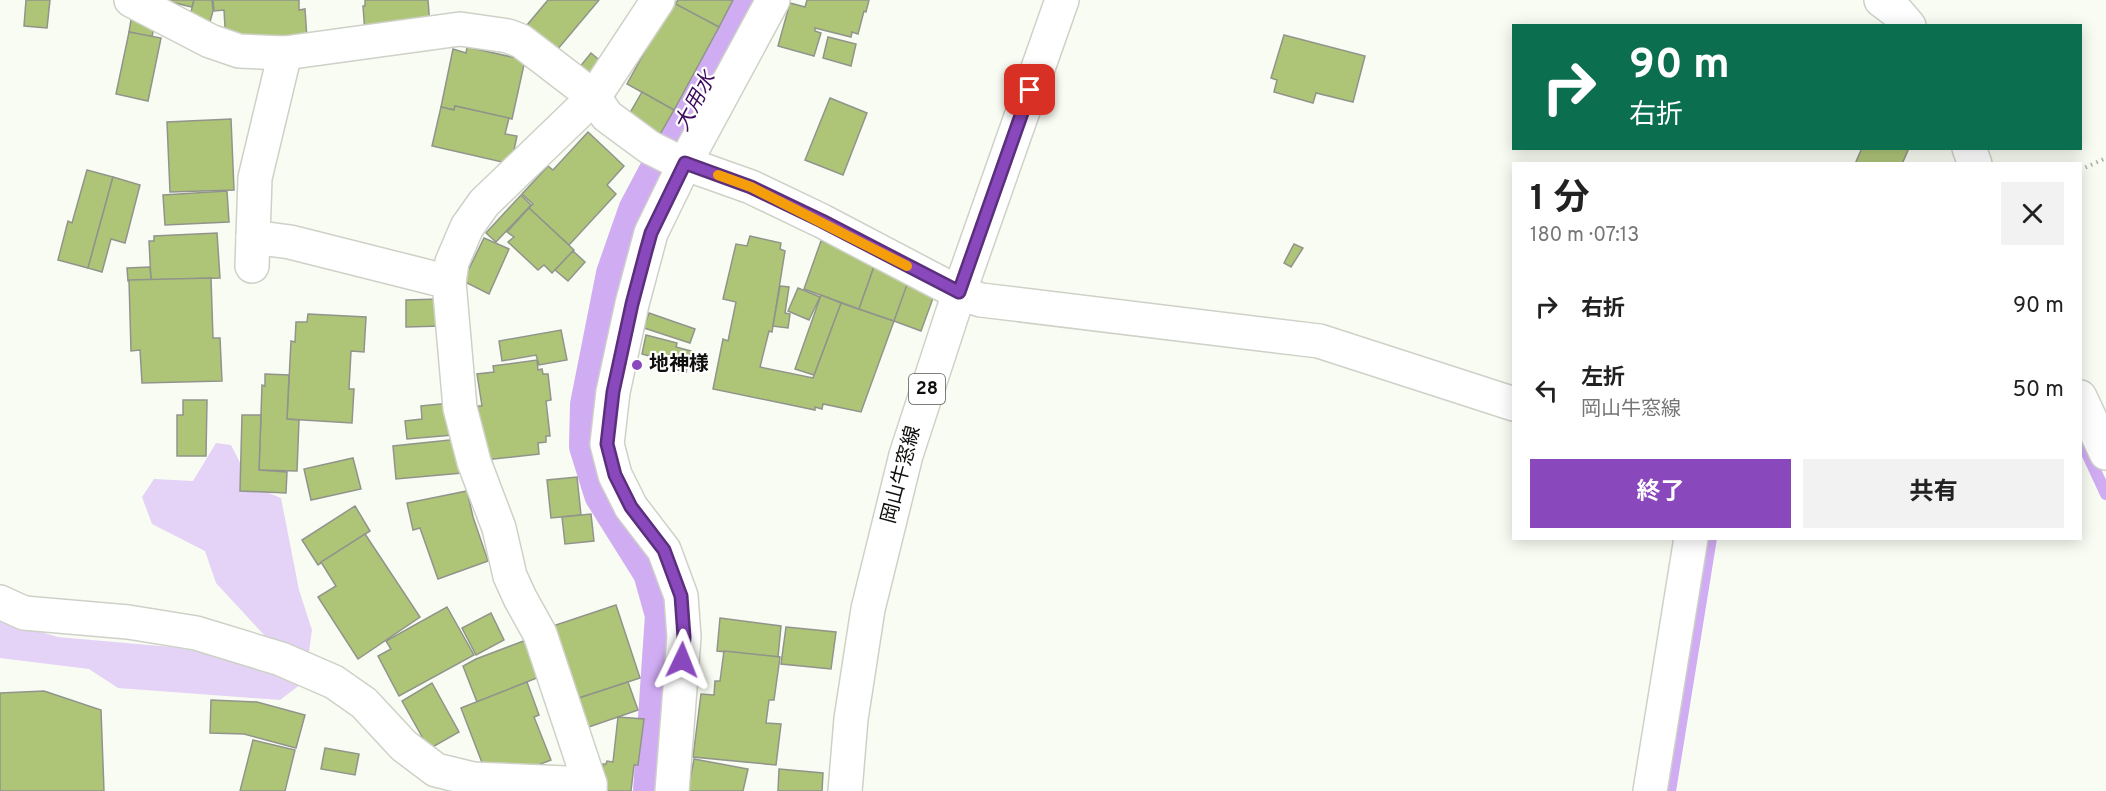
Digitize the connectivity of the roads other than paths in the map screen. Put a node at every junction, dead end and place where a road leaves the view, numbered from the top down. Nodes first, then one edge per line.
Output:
1 (131, 0) edge
2 (658, 0) edge
3 (773, 0) edge
4 (1062, 0) edge
5 (1881, 0) edge
6 (1907, 24) edge
7 (285, 53) junction
8 (594, 97) junction
9 (685, 163) junction
10 (449, 282) junction
11 (959, 292) junction
12 (2082, 401) edge
13 (1512, 403) edge
14 (2106, 453) edge
15 (1691, 540) edge
16 (0, 602) edge
17 (590, 788) edge
18 (672, 791) edge
19 (845, 791) edge
20 (1650, 791) edge

1 - 7 street
2 - 8 street
3 - 9 street
4 - 11 street, 岡山牛窓線 / 28
5 - 6 street
7 - 8 street
7 - 10 street
8 - 9 street
8 - 10 street
9 - 11 street
9 - 18 street
10 - 17 street
11 - 13 street
11 - 19 street, 岡山牛窓線 / 28
12 - 14 street
15 - 20 street
16 - 17 street

